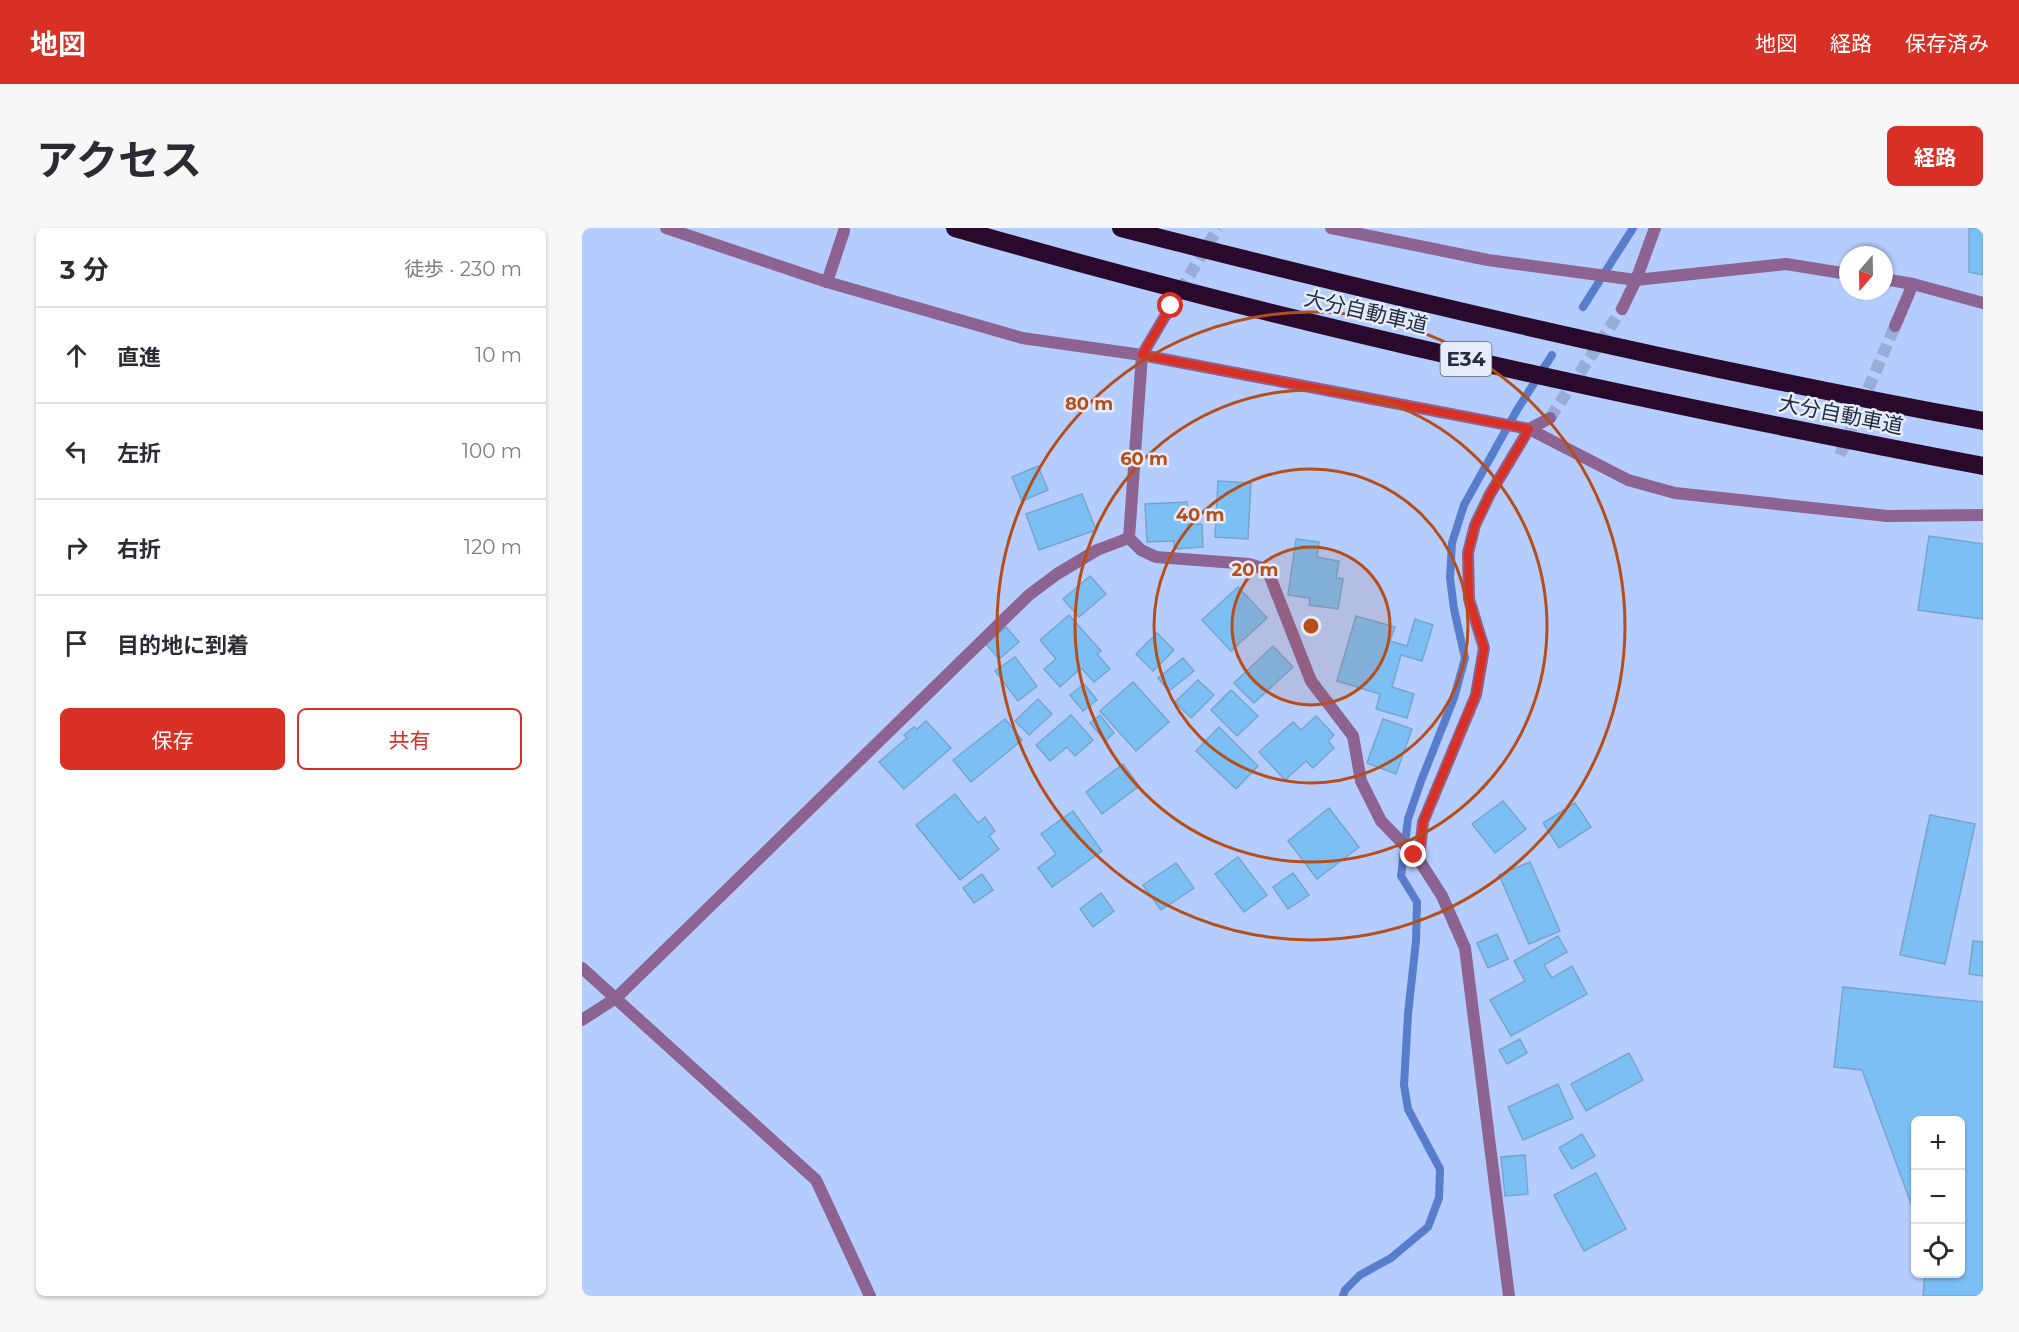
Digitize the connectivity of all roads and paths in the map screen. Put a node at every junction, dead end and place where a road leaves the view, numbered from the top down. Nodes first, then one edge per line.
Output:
1 (666, 228) edge
2 (955, 228) edge
3 (1121, 228) edge
4 (1331, 228) edge
5 (1655, 228) edge
6 (844, 231) dead end
7 (1839, 273) edge
8 (1636, 280) junction
9 (1893, 281) edge
10 (827, 282) junction
11 (1913, 284) junction
12 (1983, 303) edge
13 (1171, 306) tunnel mouth
14 (1622, 309) tunnel mouth
15 (1895, 326) tunnel mouth
16 (1142, 355) junction
17 (1550, 418) tunnel mouth
18 (1983, 421) edge
19 (1523, 428) junction
20 (1983, 466) edge
21 (1983, 515) edge
22 (1129, 538) junction
23 (1417, 857) junction
24 (582, 968) edge
25 (616, 998) junction
26 (582, 1020) edge
27 (870, 1296) edge
28 (1509, 1296) edge

1 - 10 street
2 - 20 highway, 大分自動車道 / E34
3 - 18 highway, 大分自動車道 / E34
4 - 8 street
5 - 8 street
6 - 10 street
7 - 8 street
8 - 14 street
9 - 11 street
10 - 16 street
11 - 12 street
11 - 15 street
13 - 16 street
16 - 19 street
16 - 22 street
17 - 19 street
19 - 21 street
19 - 23 street
22 - 23 street
22 - 25 street
23 - 28 street
24 - 25 street
25 - 26 street
25 - 27 street

